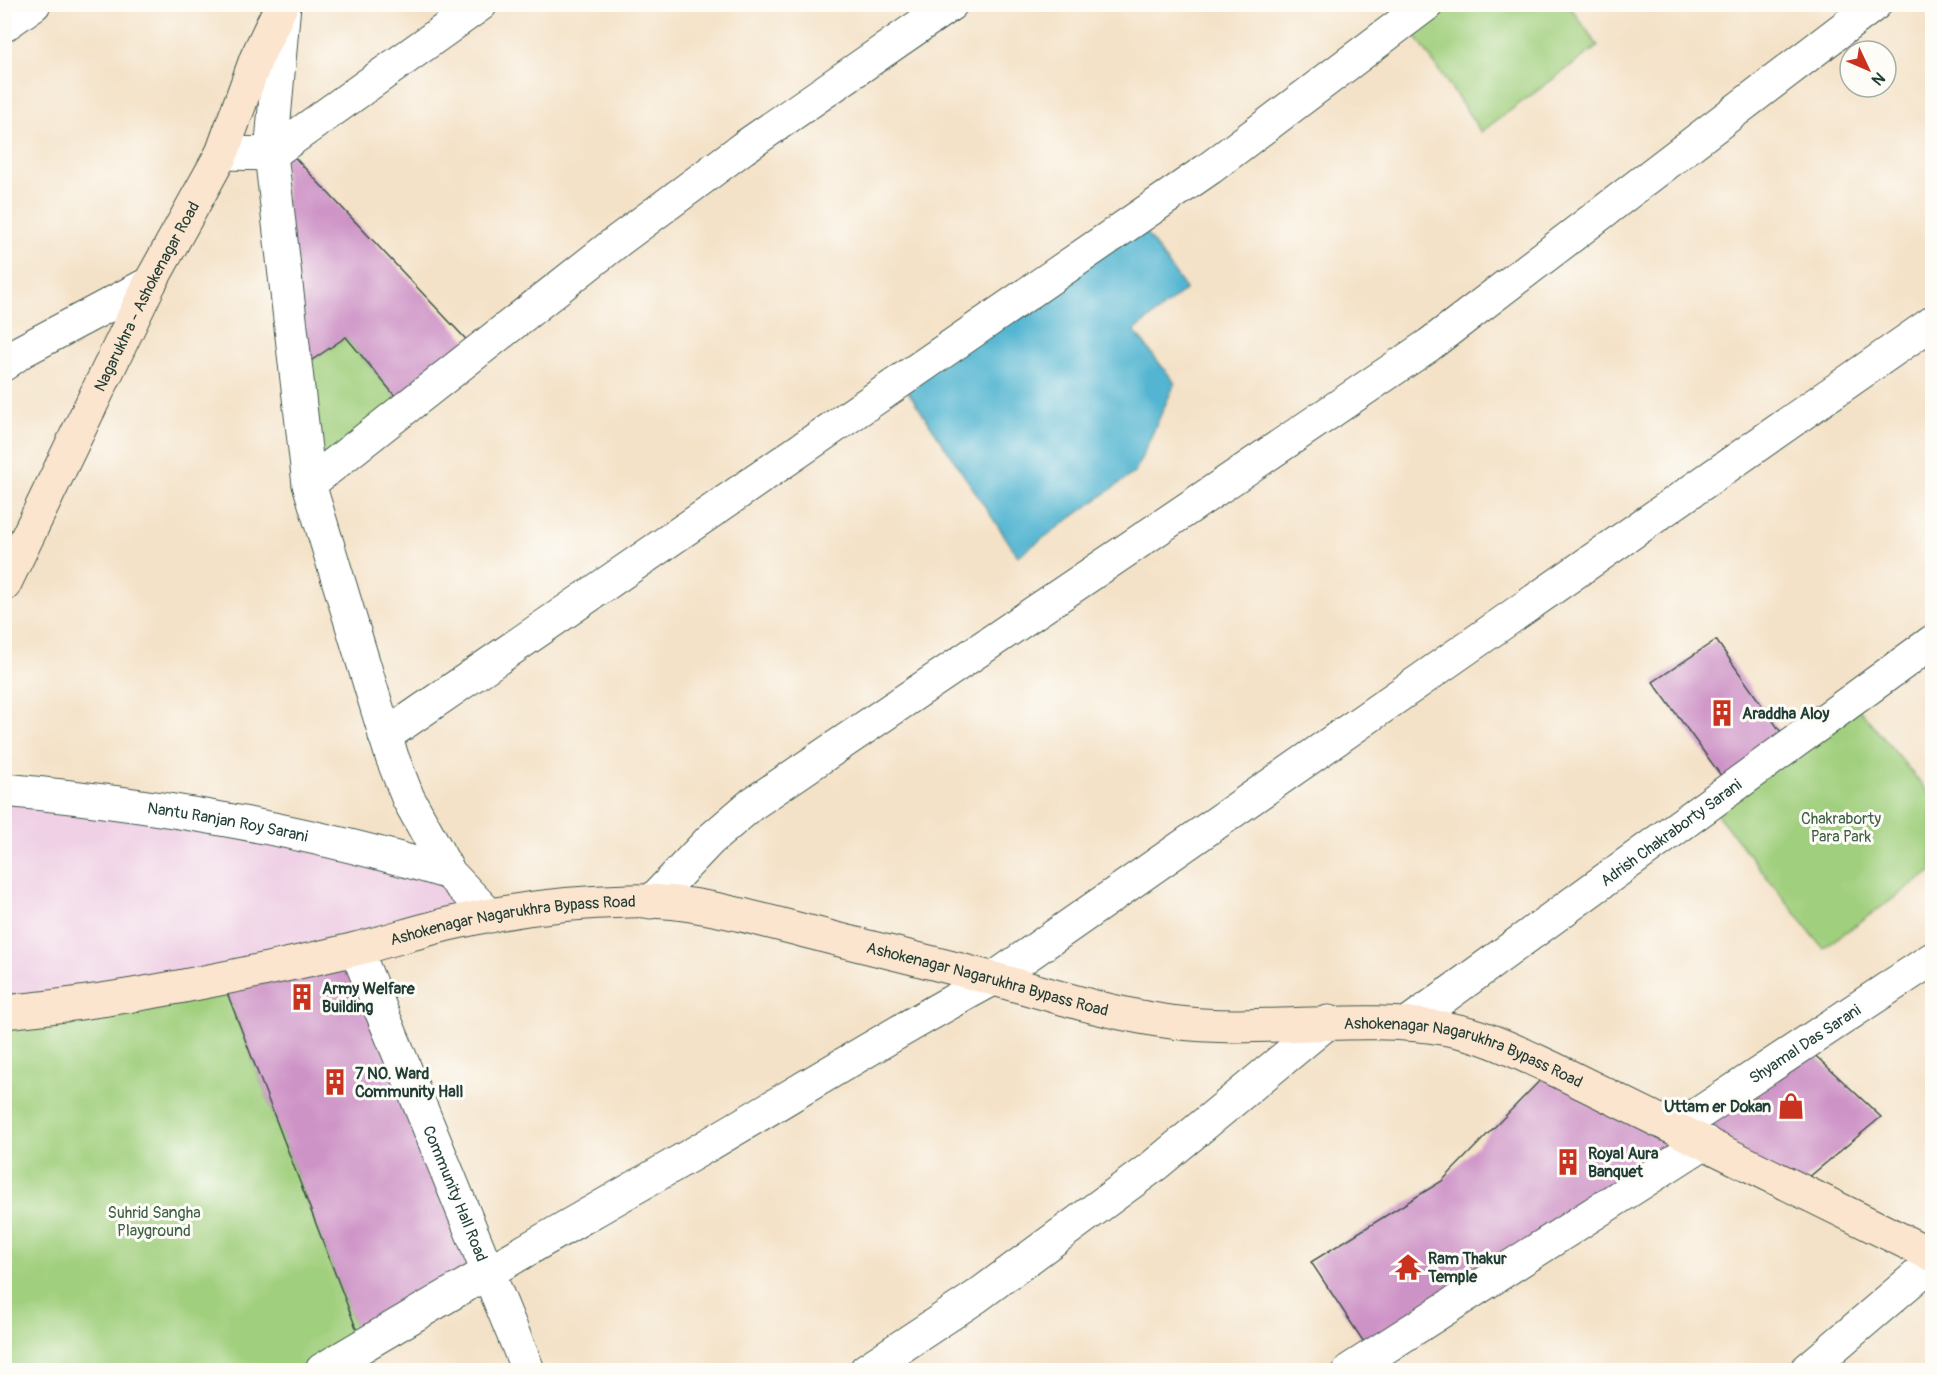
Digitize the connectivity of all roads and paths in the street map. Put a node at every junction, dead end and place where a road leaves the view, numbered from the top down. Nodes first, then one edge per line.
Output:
1 (34, 4) edge
2 (283, 4) edge
3 (481, 4) edge
4 (951, 4) edge
5 (1427, 4) edge
6 (1875, 4) edge
7 (4, 25) edge
8 (222, 153) junction
9 (271, 153) junction
10 (150, 283) junction
11 (1932, 323) edge
12 (4, 364) edge
13 (309, 484) junction
14 (4, 585) edge
15 (1932, 642) edge
16 (385, 736) junction
17 (4, 790) edge
18 (449, 873) junction
19 (651, 902) junction
20 (490, 916) junction
21 (356, 949) junction
22 (1932, 959) edge
23 (993, 979) junction
24 (4, 1012) edge
25 (1328, 1022) junction
26 (1407, 1023) junction
27 (1691, 1135) junction
28 (1932, 1255) edge
29 (1932, 1263) edge
30 (486, 1271) junction
31 (322, 1371) edge
32 (528, 1371) edge
33 (866, 1371) edge
34 (1350, 1371) edge
35 (1807, 1371) edge

1 - 7 street
2 - 8 main road, Nagarukhra - Ashokenagar Road
2 - 9 street
3 - 9 street
4 - 13 street
5 - 16 street
6 - 19 street
8 - 9 street
8 - 10 main road, Nagarukhra - Ashokenagar Road
9 - 13 street
10 - 12 street
10 - 14 main road, Nagarukhra - Ashokenagar Road
11 - 23 street
13 - 16 street
15 - 26 street, Adrish Chakraborty Sarani
16 - 18 street
17 - 18 street, Nantu Ranjan Roy Sarani
18 - 20 street
19 - 20 main road, Ashokenagar Nagarukhra Bypass Road
19 - 23 main road, Ashokenagar Nagarukhra Bypass Road
20 - 21 main road, Ashokenagar Nagarukhra Bypass Road
21 - 24 main road, Ashokenagar Nagarukhra Bypass Road
21 - 30 street, Community Hall Road
22 - 27 street, Shyamal Das Sarani
23 - 25 main road, Ashokenagar Nagarukhra Bypass Road
23 - 30 street
25 - 26 main road, Ashokenagar Nagarukhra Bypass Road
25 - 33 street
26 - 27 main road, Ashokenagar Nagarukhra Bypass Road
27 - 28 main road, Ashokenagar Nagarukhra Bypass Road
27 - 34 street, Shyamal Das Sarani
29 - 35 street
30 - 31 street
30 - 32 street, Community Hall Road

